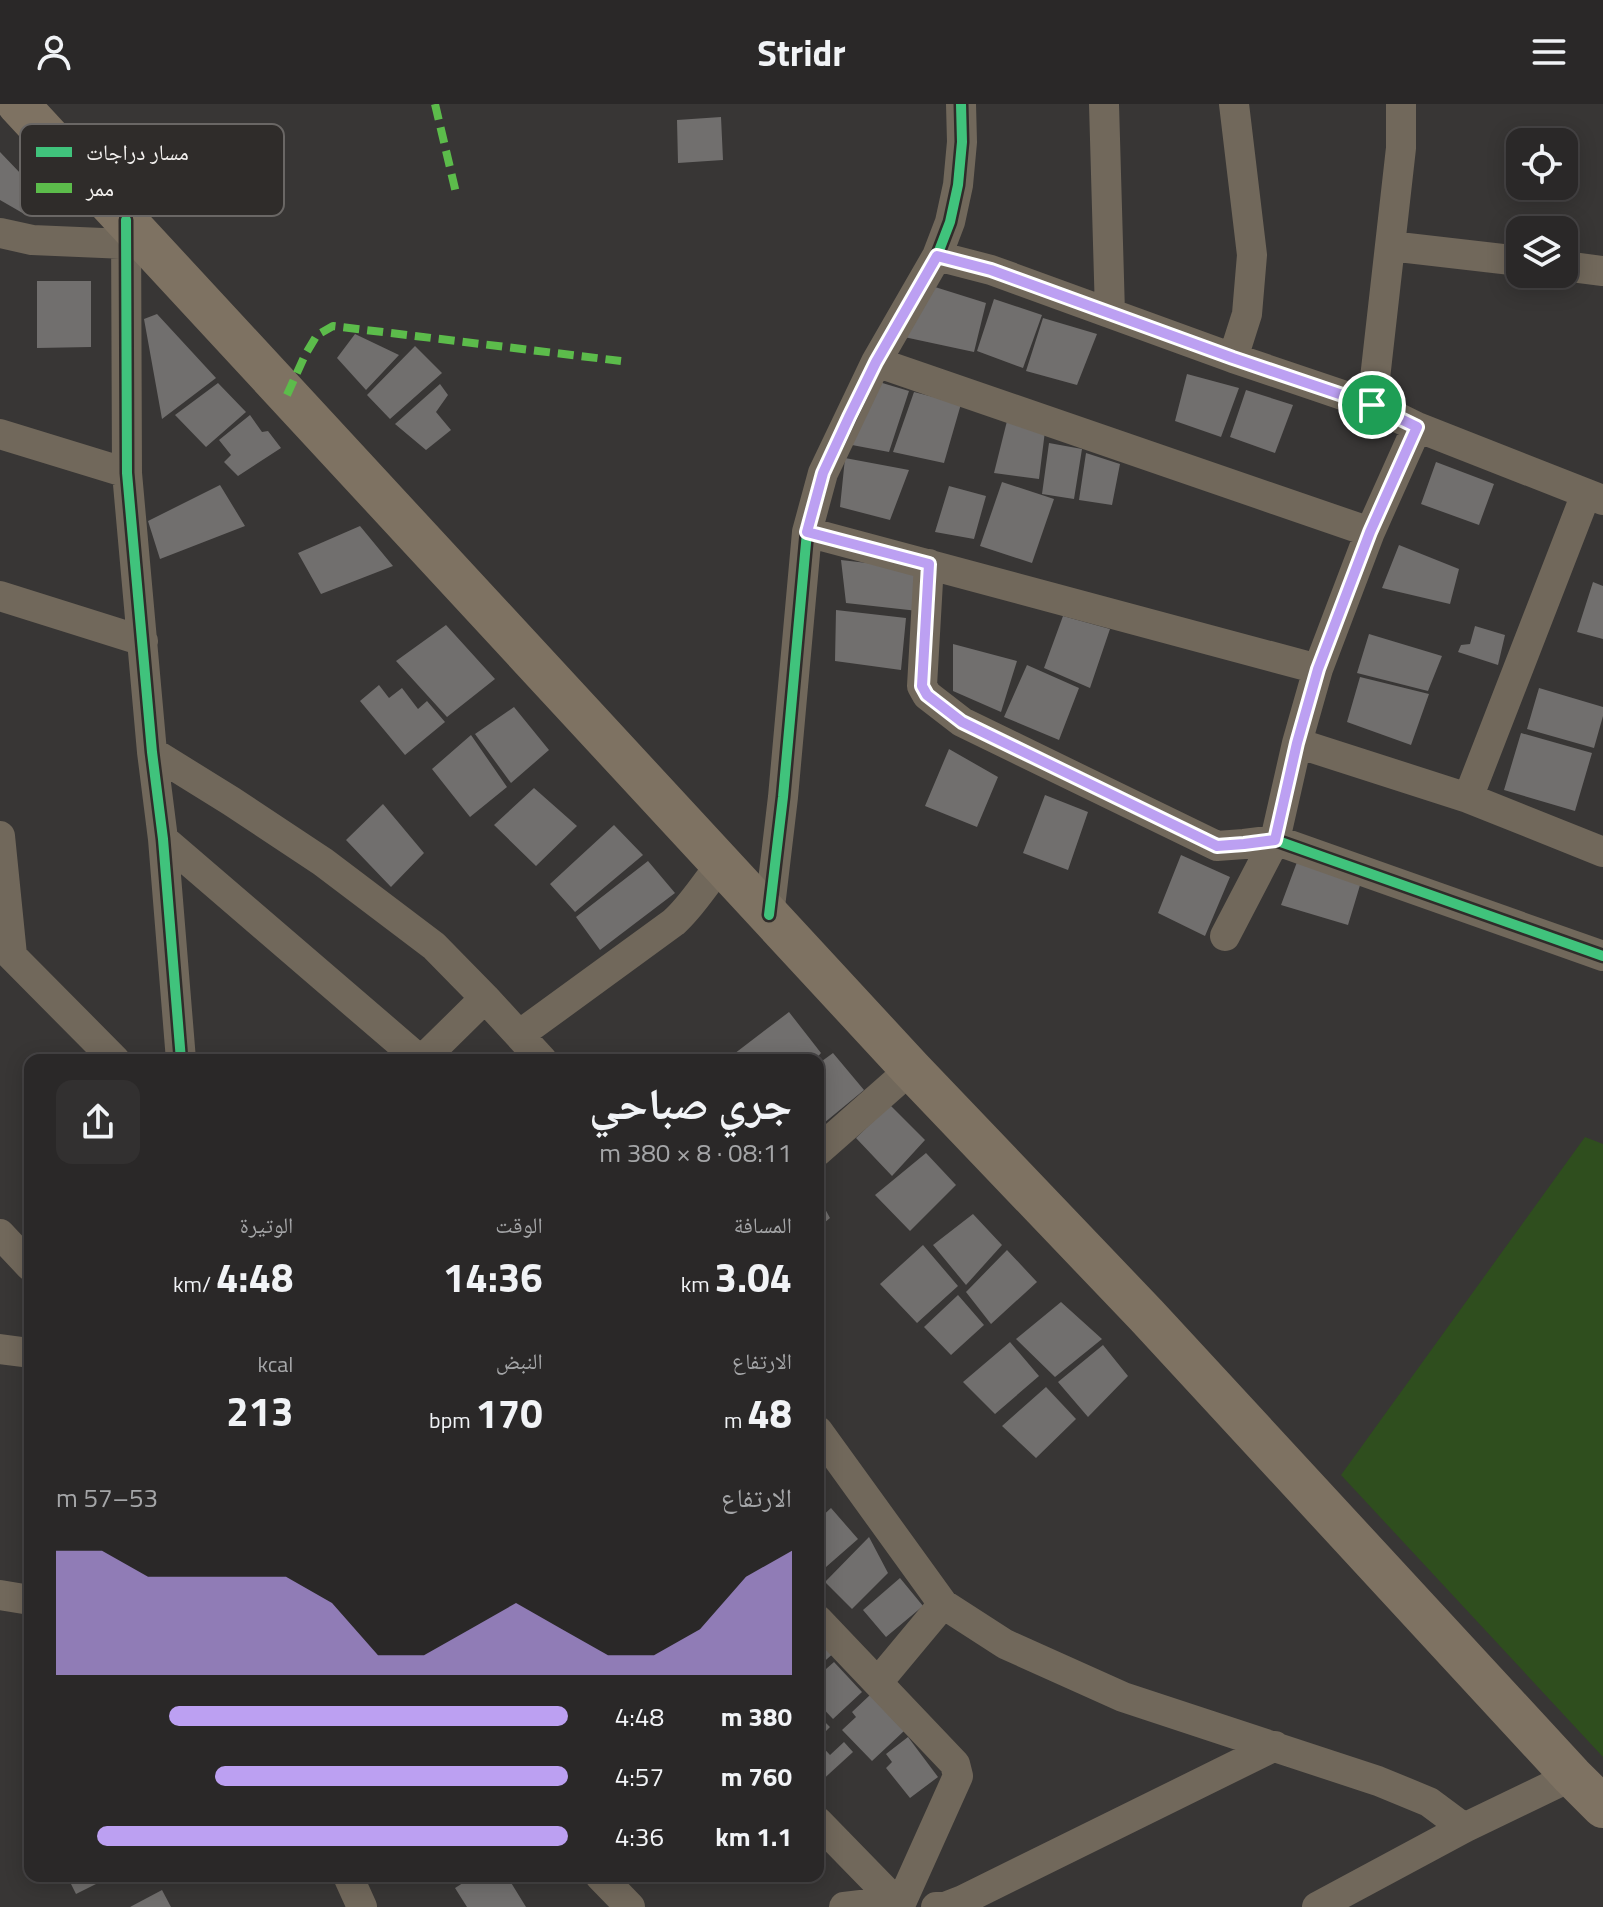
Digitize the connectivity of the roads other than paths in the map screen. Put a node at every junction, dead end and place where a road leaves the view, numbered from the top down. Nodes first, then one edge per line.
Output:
1 (18, 104) edge
2 (961, 104) edge
3 (1104, 104) edge
4 (1234, 104) edge
5 (1401, 104) edge
6 (35, 124) edge
7 (112, 216) edge
8 (126, 232) junction
9 (0, 233) edge
10 (1390, 246) junction
11 (937, 256) junction
12 (1506, 259) edge
13 (1578, 268) edge
14 (1603, 271) edge
15 (1110, 313) junction
16 (1233, 358) junction
17 (876, 362) junction
18 (1372, 405) junction
19 (1417, 427) junction
20 (0, 434) edge
21 (127, 473) junction
22 (1595, 497) edge
23 (807, 532) junction
24 (1370, 532) junction
25 (929, 564) junction
26 (0, 596) edge
27 (143, 641) junction
28 (1318, 669) junction
29 (1297, 743) junction
30 (152, 752) junction
31 (1468, 798) junction
32 (0, 836) edge
33 (163, 839) junction
34 (1275, 840) junction
35 (1603, 852) edge
36 (722, 864) junction
37 (769, 915) junction
38 (1225, 936) dead end
39 (6, 949) edge
40 (1603, 956) edge
41 (485, 998) junction
42 (519, 1035) junction
43 (109, 1054) edge
44 (181, 1054) edge
45 (414, 1054) edge
46 (427, 1054) edge
47 (536, 1054) edge
48 (911, 1069) junction
49 (824, 1146) edge
50 (0, 1234) edge
51 (24, 1260) edge
52 (0, 1349) edge
53 (24, 1352) edge
54 (824, 1439) edge
55 (0, 1595) edge
56 (24, 1599) edge
57 (943, 1604) junction
58 (824, 1626) edge
59 (878, 1682) junction
60 (1275, 1746) junction
61 (1572, 1776) junction
62 (1603, 1807) edge
63 (824, 1828) edge
64 (1464, 1828) junction
65 (351, 1882) edge
66 (606, 1882) edge
67 (907, 1904) edge
68 (362, 1907) edge
69 (630, 1907) edge
70 (844, 1907) edge
71 (936, 1907) edge
72 (1317, 1907) edge

1 - 6 main road
2 - 11 street
3 - 15 street
4 - 16 street
5 - 10 street
7 - 8 main road
8 - 9 street
8 - 21 street
8 - 36 main road
10 - 12 street
10 - 18 street
11 - 15 street
11 - 17 street
13 - 14 street
15 - 16 street
16 - 18 street
17 - 23 street
17 - 24 street
18 - 19 street
19 - 22 street
19 - 24 street
20 - 21 street
21 - 27 street
22 - 31 street
23 - 25 street
23 - 37 street
24 - 28 street
25 - 28 street
25 - 34 street
26 - 27 street
27 - 30 street
28 - 29 street
29 - 31 street
29 - 34 street
30 - 33 street
30 - 41 street
31 - 35 street
32 - 39 street
33 - 44 street
33 - 45 street
34 - 38 street
34 - 40 street
36 - 37 main road
36 - 42 street
37 - 48 main road
39 - 43 street
41 - 42 street
41 - 46 street
42 - 47 street
48 - 49 street
48 - 61 main road
50 - 51 street
52 - 53 street
54 - 57 street
55 - 56 street
57 - 59 street
57 - 60 street
58 - 59 street
59 - 67 street
60 - 64 street
60 - 71 street
61 - 62 main road
61 - 64 street
63 - 67 street
64 - 72 street
65 - 68 street
66 - 69 street
67 - 70 street

